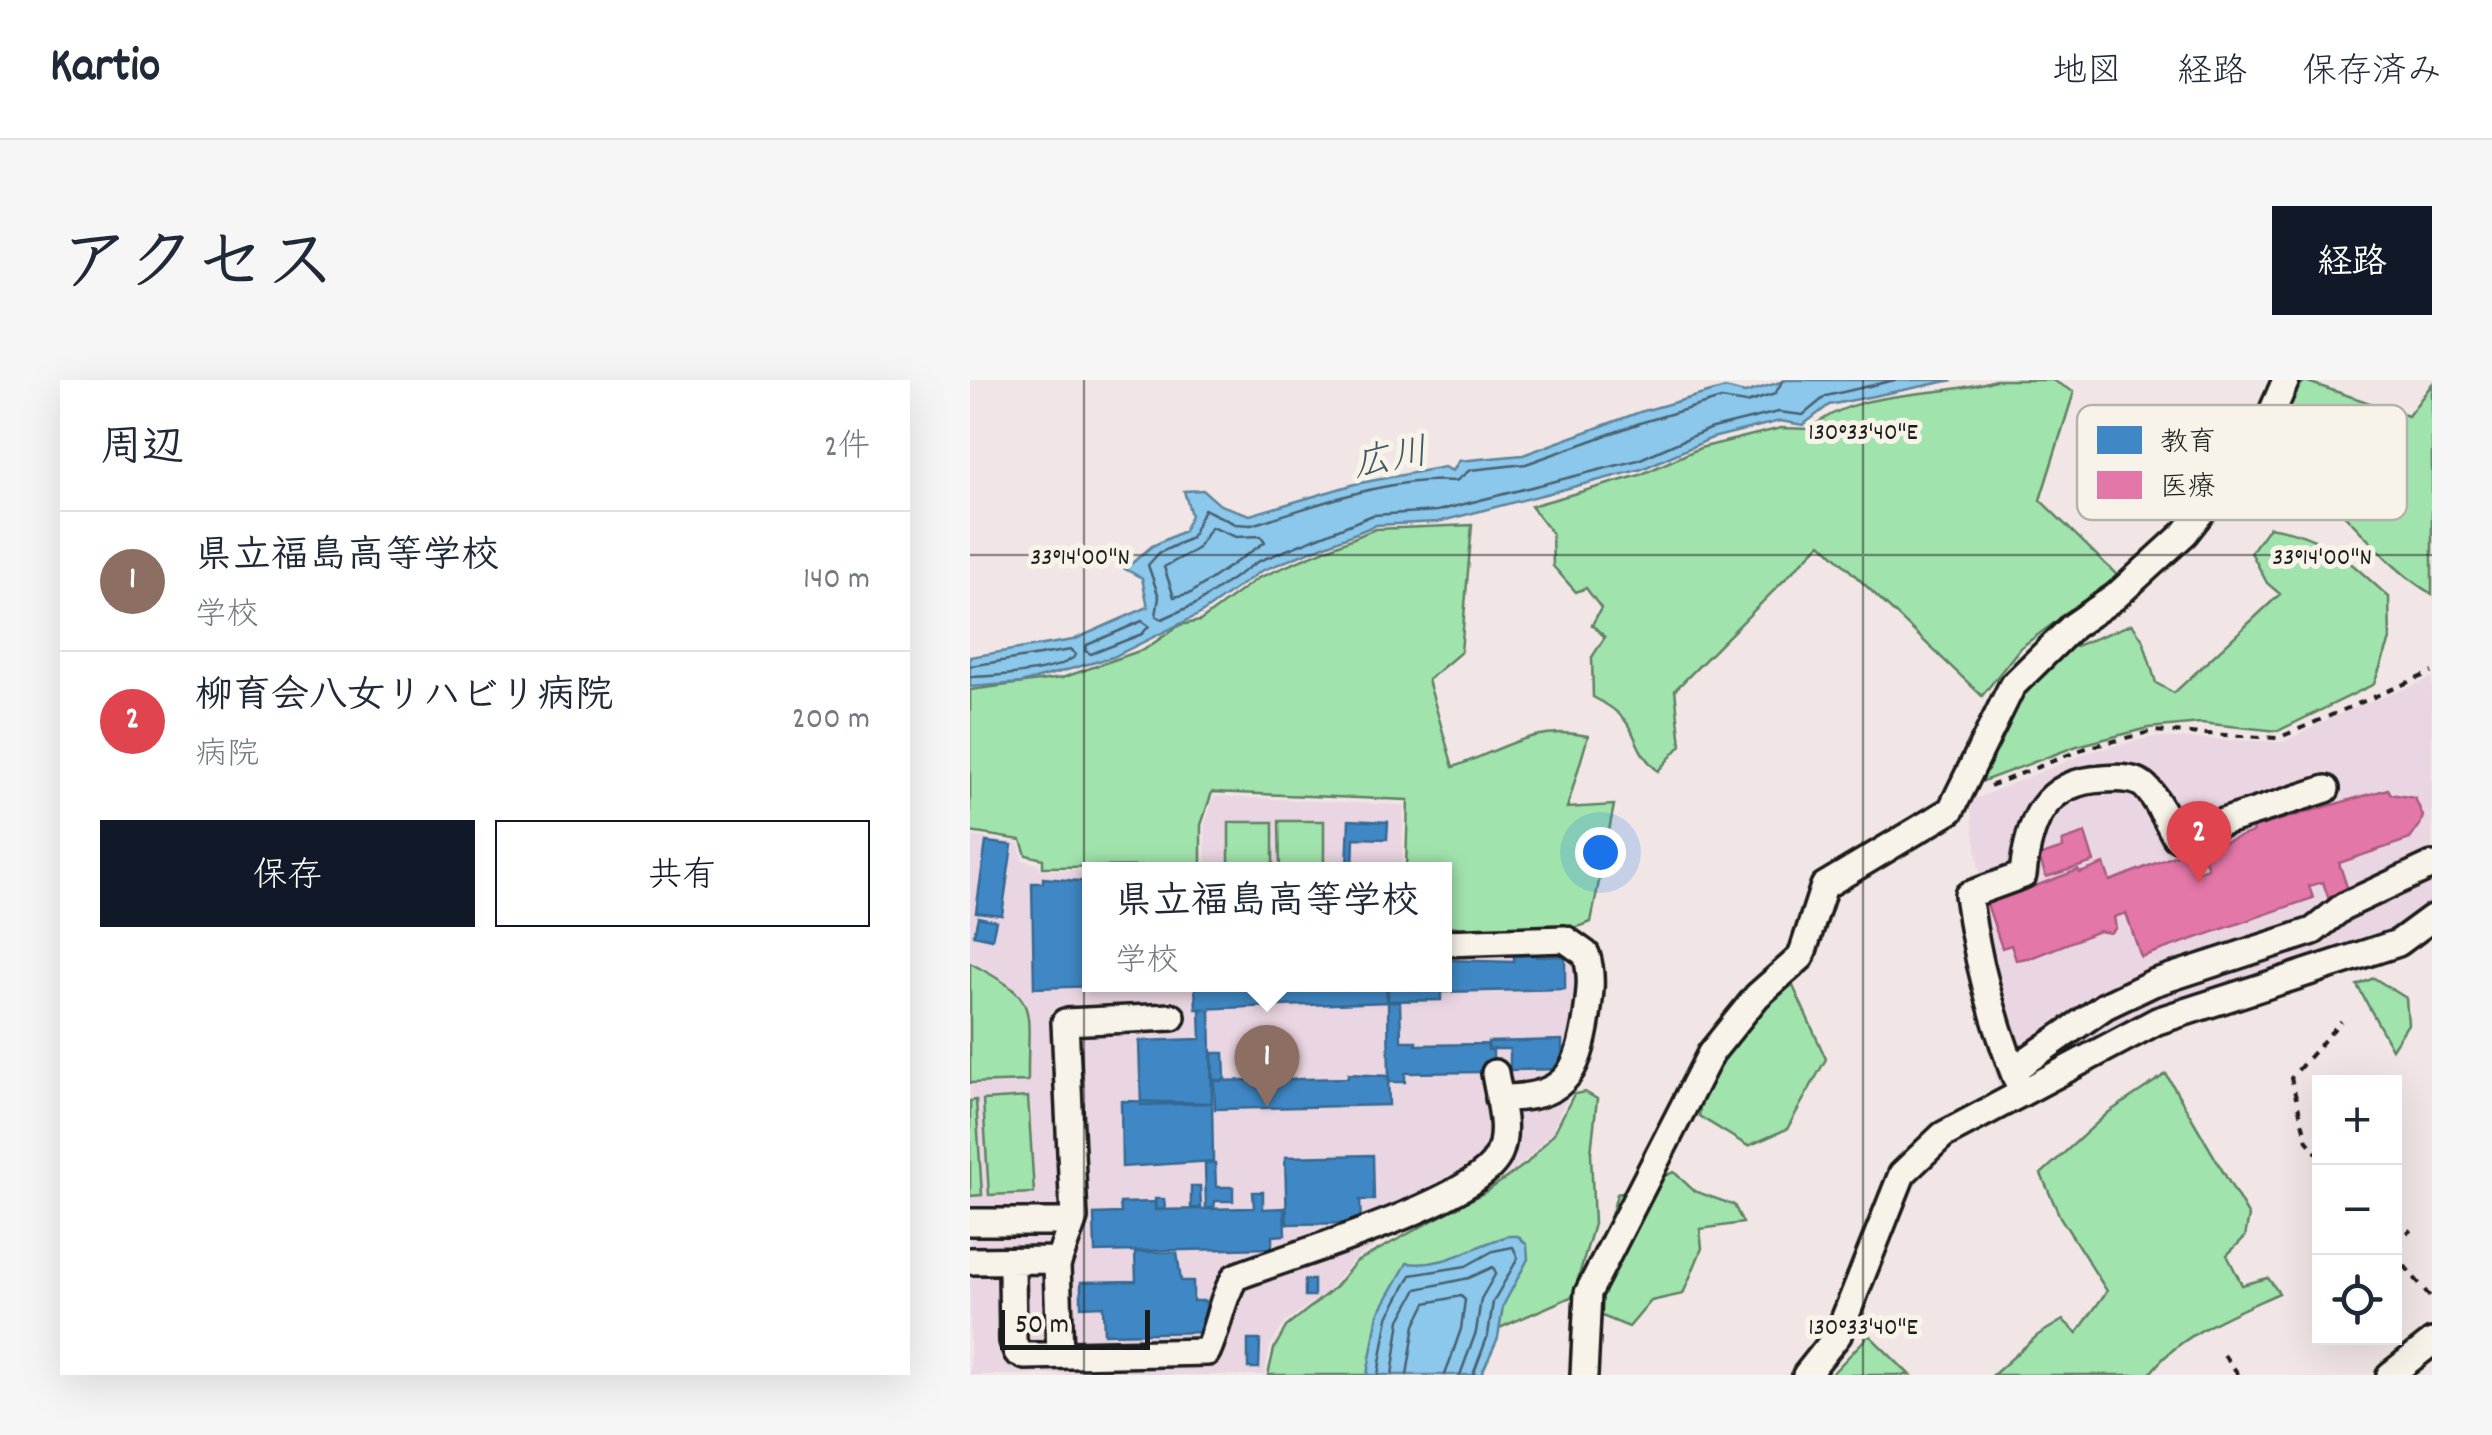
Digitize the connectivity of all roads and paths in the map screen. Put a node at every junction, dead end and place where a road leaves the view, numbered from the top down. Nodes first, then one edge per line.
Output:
1 (2286, 380) edge
2 (2275, 405) edge
3 (2196, 520) edge
4 (2432, 672) edge
5 (2326, 789) dead end
6 (1957, 798) junction
7 (2432, 866) edge
8 (2432, 918) edge
9 (1452, 943) edge
10 (1172, 1017) dead end
11 (2340, 1021) dead end
12 (2017, 1081) junction
13 (2312, 1147) edge
14 (970, 1222) edge
15 (1072, 1222) junction
16 (2411, 1230) dead end
17 (2402, 1236) edge
18 (2396, 1255) edge
19 (1058, 1260) junction
20 (970, 1261) edge
21 (1017, 1261) junction
22 (2432, 1299) edge
23 (2432, 1342) edge
24 (1060, 1355) junction
25 (2224, 1355) dead end
26 (1584, 1375) edge
27 (1806, 1375) edge
28 (2239, 1375) edge
29 (2390, 1375) edge

1 - 2 street
3 - 6 street
4 - 6 path
5 - 12 street
6 - 26 street
7 - 12 street
8 - 12 street
9 - 24 street
10 - 15 street
11 - 13 path
12 - 27 street
14 - 15 street
15 - 19 street
16 - 17 path
18 - 22 path
19 - 21 street
19 - 24 street
20 - 21 street
21 - 24 street
23 - 29 street
25 - 28 path

